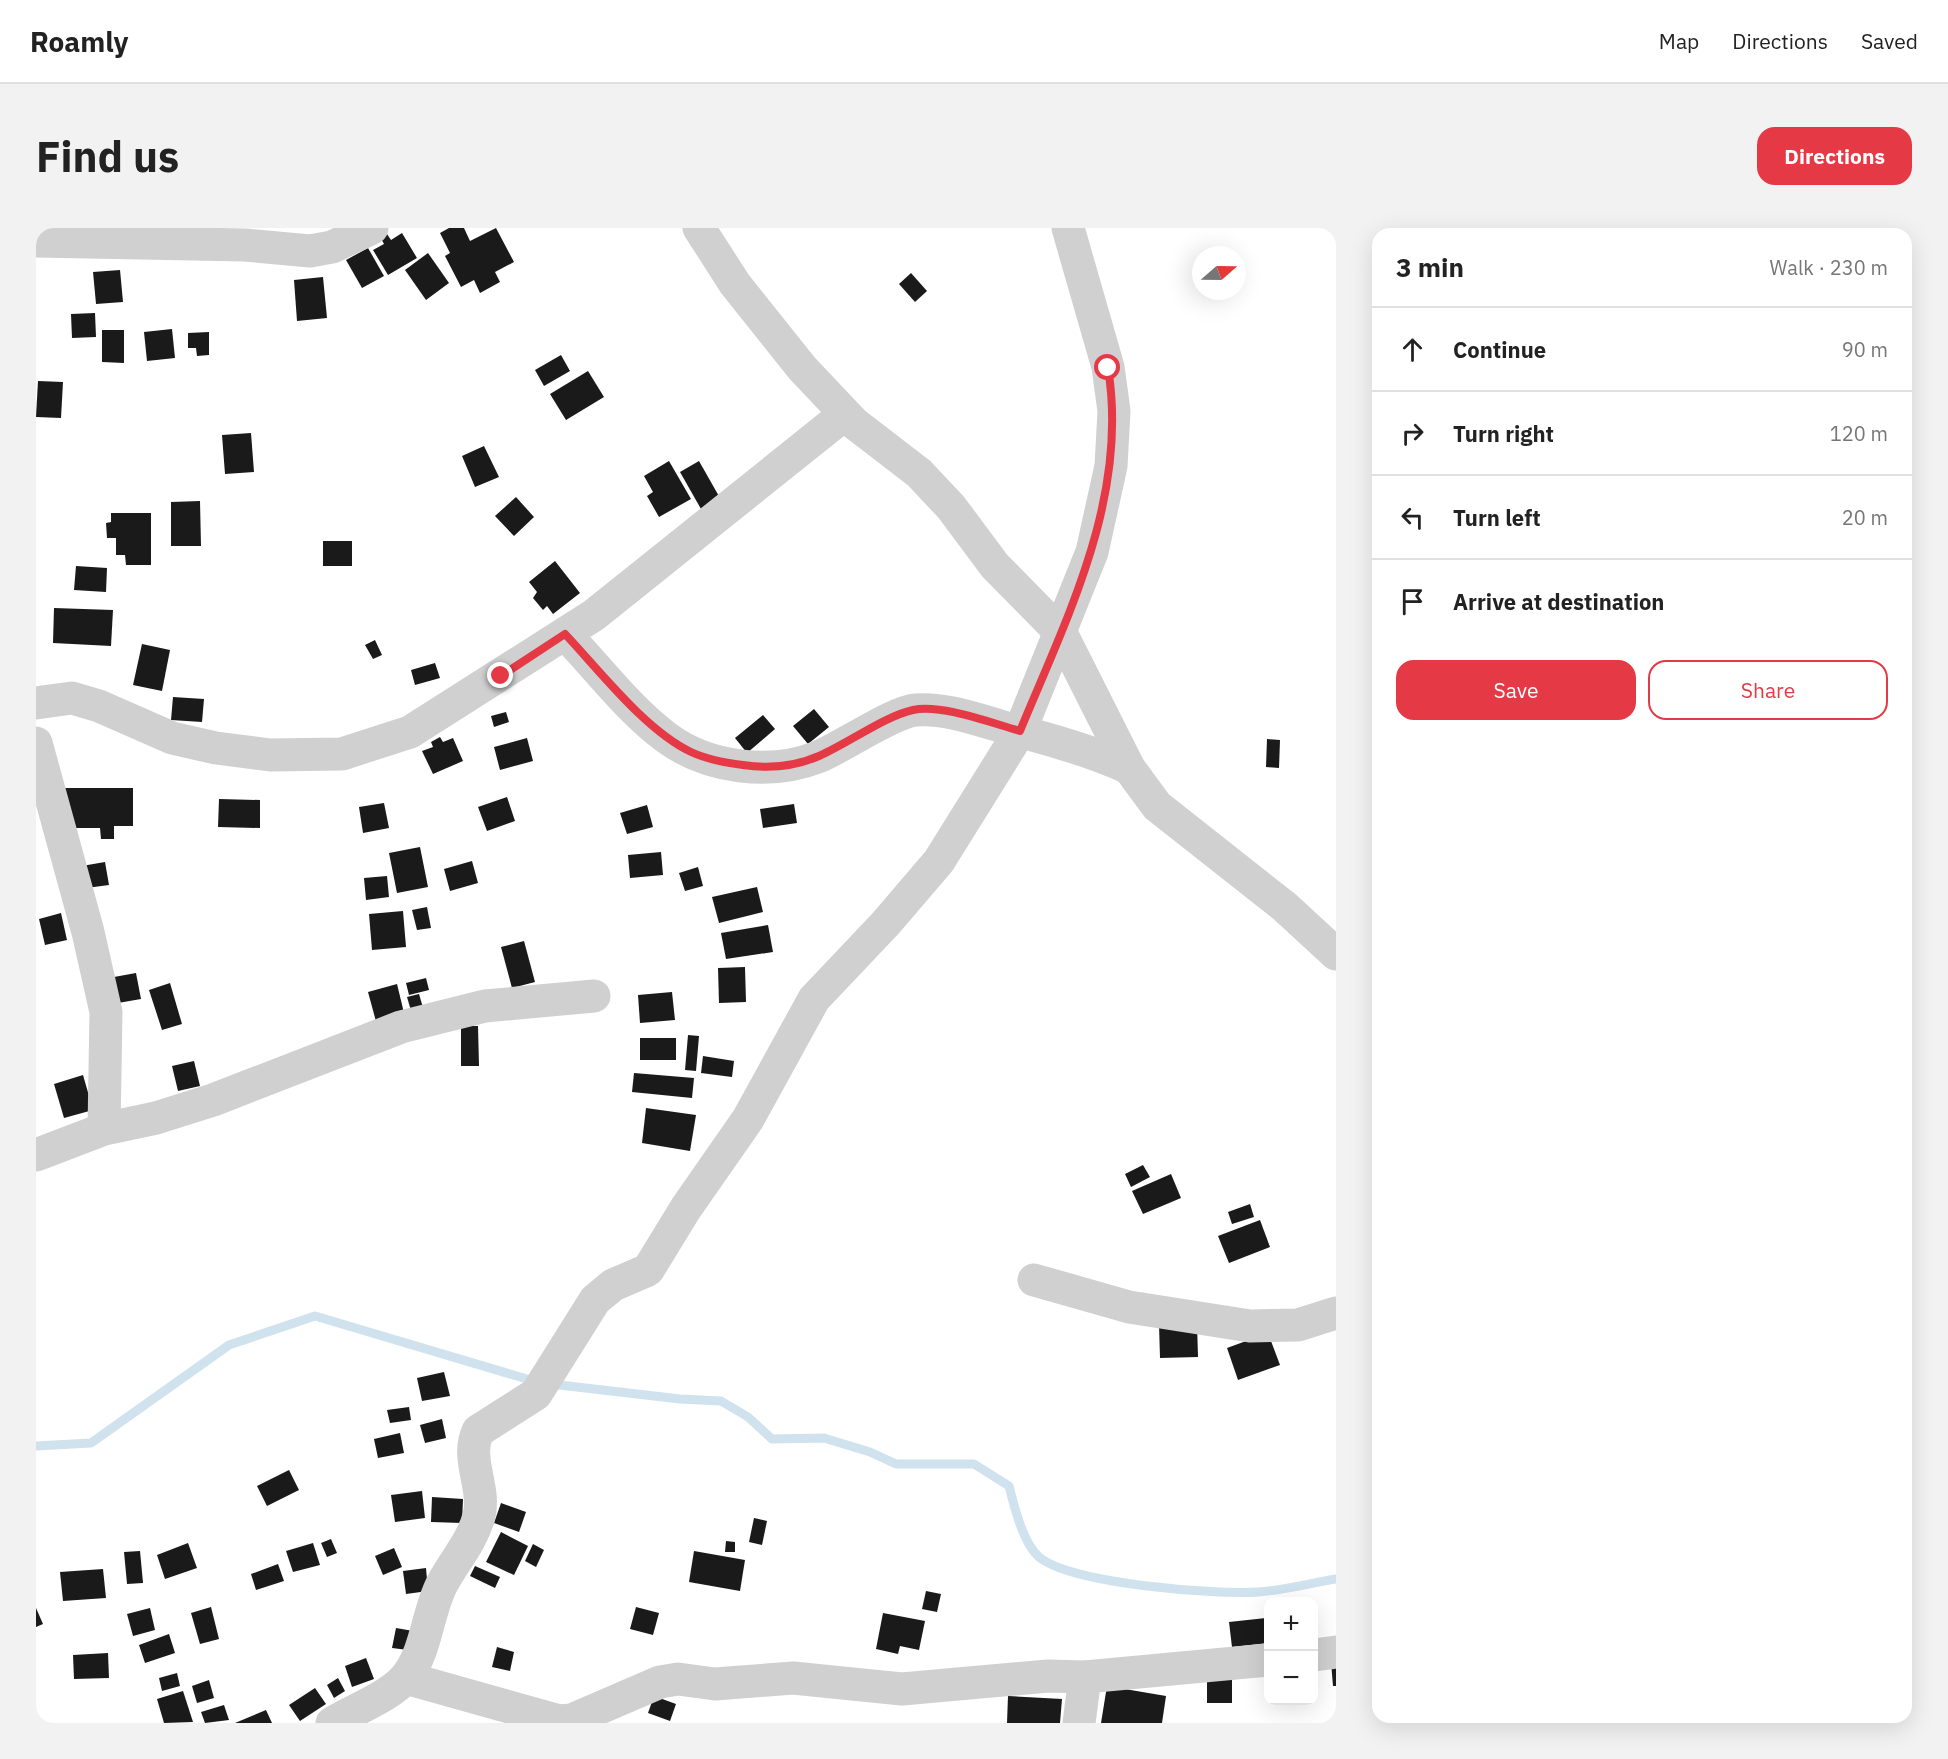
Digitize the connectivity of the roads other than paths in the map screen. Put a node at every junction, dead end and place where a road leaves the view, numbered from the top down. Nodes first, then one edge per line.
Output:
1 (372, 228) edge
2 (699, 228) edge
3 (1068, 228) edge
4 (36, 241) edge
5 (845, 414) junction
6 (1061, 633) junction
7 (565, 634) junction
8 (36, 702) edge
9 (1020, 731) junction
10 (36, 743) edge
11 (1129, 768) junction
12 (1336, 954) edge
13 (594, 996) dead end
14 (104, 1128) junction
15 (36, 1155) edge
16 (1034, 1280) dead end
17 (1336, 1313) edge
18 (1336, 1652) edge
19 (1318, 1654) edge
20 (1264, 1660) edge
21 (1085, 1677) junction
22 (405, 1678) junction
23 (333, 1723) edge
24 (1079, 1723) edge

1 - 4 street
2 - 5 street
3 - 6 street
5 - 6 street
5 - 7 street
6 - 9 street
6 - 11 street
7 - 8 street
7 - 9 street
9 - 11 street
9 - 22 street
10 - 14 street
11 - 12 street
13 - 14 street
14 - 15 street
16 - 17 street
18 - 19 street
20 - 21 street
21 - 22 street
21 - 24 street
22 - 23 street

